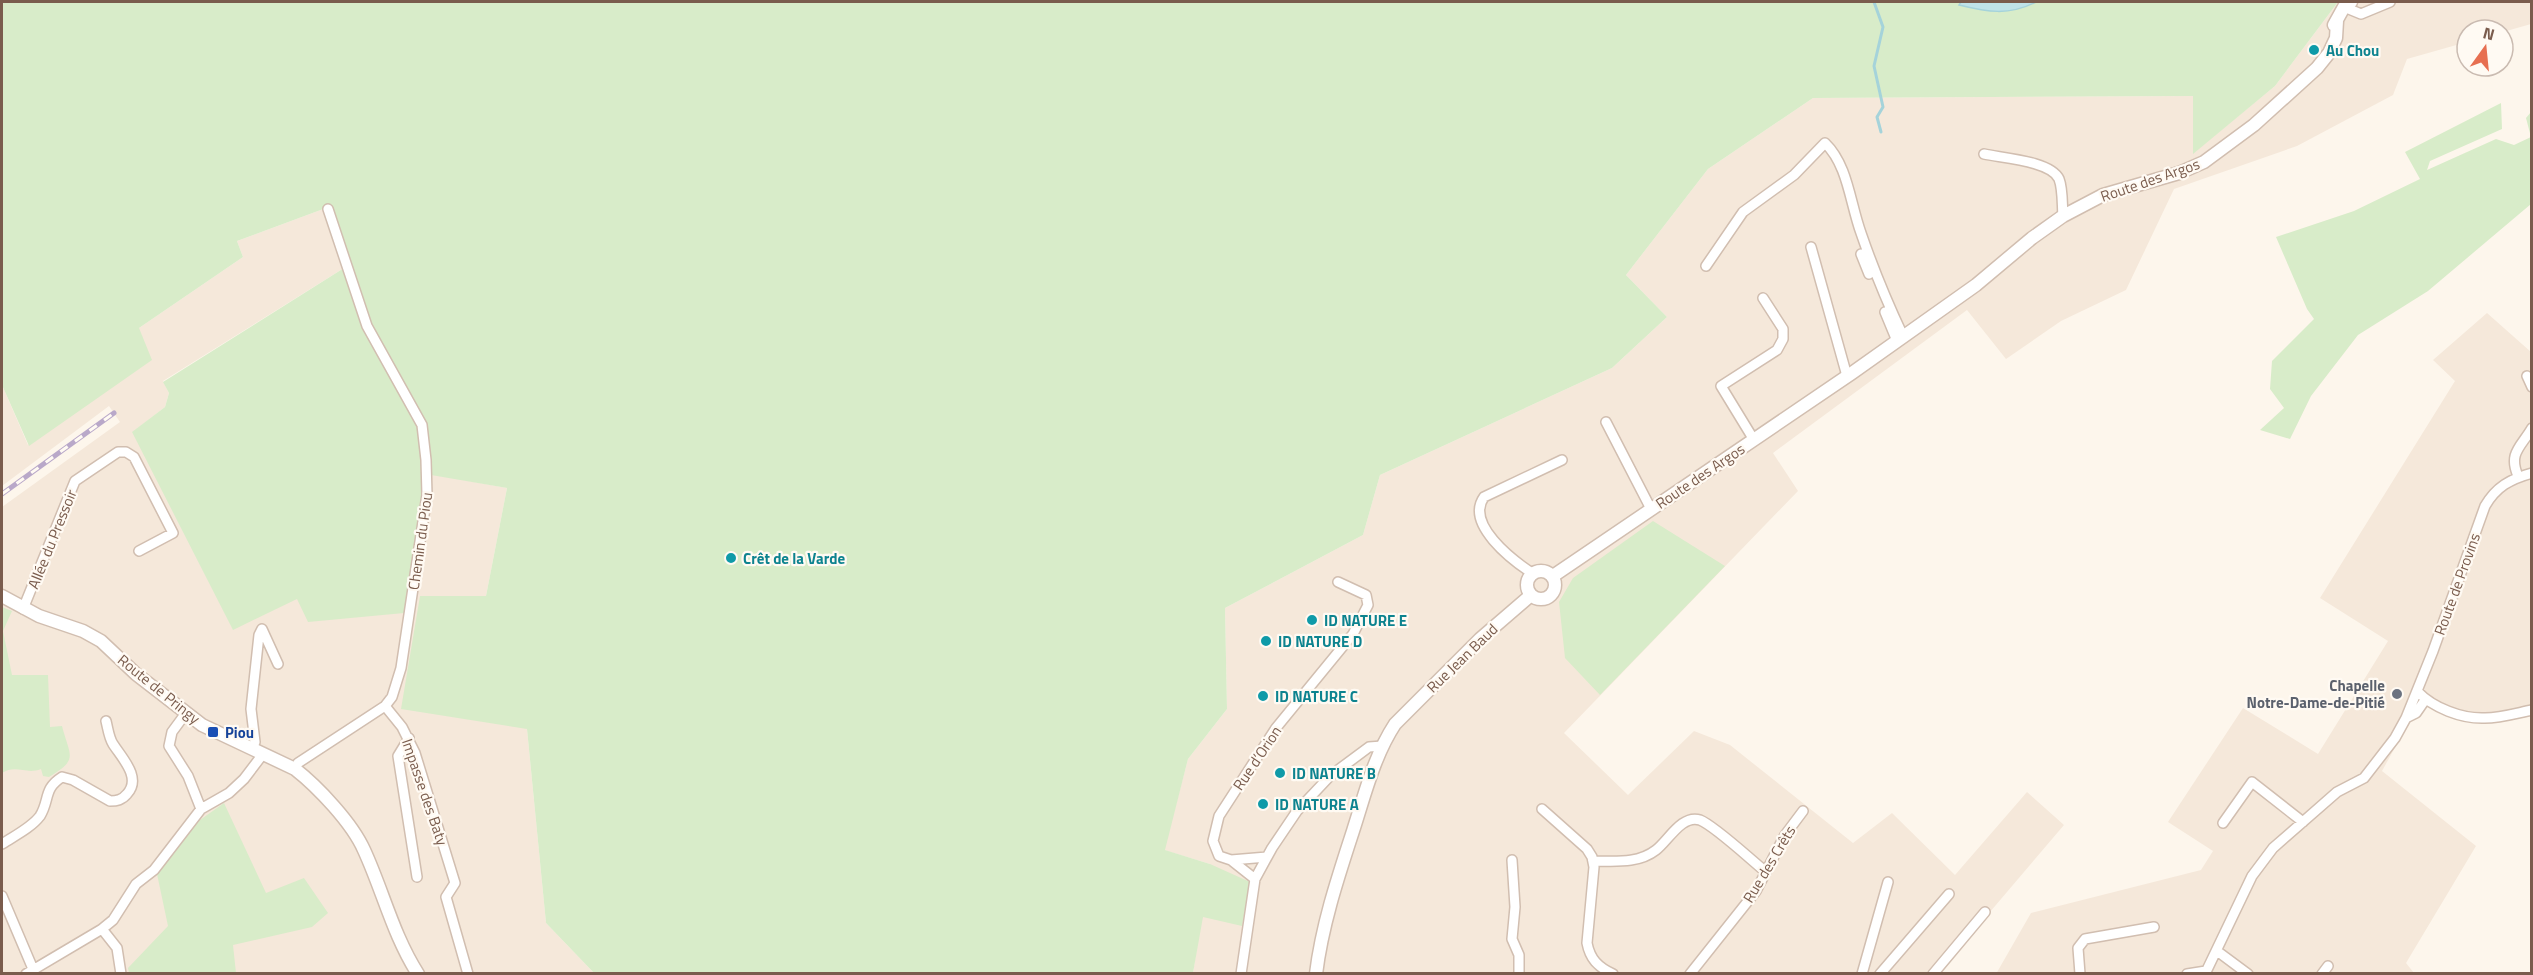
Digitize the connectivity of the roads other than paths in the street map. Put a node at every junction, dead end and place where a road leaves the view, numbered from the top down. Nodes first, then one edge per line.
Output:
1 (2390, 2) edge
2 (2348, 4) edge
3 (1984, 154) dead end
4 (328, 209) dead end
5 (2063, 216) junction
6 (1811, 247) dead end
7 (1861, 254) dead end
8 (1706, 266) dead end
9 (1763, 298) dead end
10 (1900, 338) junction
11 (1847, 376) junction
12 (2527, 376) dead end
13 (2532, 387) edge
14 (1606, 422) dead end
15 (2532, 428) edge
16 (1754, 440) junction
17 (1562, 460) dead end
18 (2532, 473) edge
19 (2518, 476) junction
20 (1651, 509) junction
21 (139, 551) dead end
22 (1532, 573) junction
23 (1553, 576) junction
24 (1338, 582) dead end
25 (1531, 595) junction
26 (2, 596) edge
27 (23, 609) junction
28 (278, 664) dead end
29 (2417, 691) junction
30 (2425, 700) junction
31 (385, 706) junction
32 (2532, 710) edge
33 (186, 713) junction
34 (2406, 718) junction
35 (106, 721) dead end
36 (409, 738) junction
37 (1382, 746) junction
38 (258, 752) junction
39 (295, 769) junction
40 (201, 809) junction
41 (1542, 809) dead end
42 (1803, 812) dead end
43 (2303, 822) junction
44 (2223, 823) dead end
45 (2, 844) edge
46 (1267, 857) junction
47 (1230, 860) junction
48 (1512, 860) dead end
49 (1593, 861) junction
50 (1766, 872) junction
51 (417, 877) dead end
52 (1255, 879) junction
53 (1888, 882) dead end
54 (1949, 894) dead end
55 (2, 896) edge
56 (1985, 912) dead end
57 (2154, 927) dead end
58 (102, 928) junction
59 (2217, 951) junction
60 (29, 971) edge
61 (2206, 972) edge
62 (121, 974) edge
63 (418, 974) edge
64 (468, 974) edge
65 (1241, 974) edge
66 (1316, 974) edge
67 (1520, 974) edge
68 (1613, 974) edge
69 (1690, 974) edge
70 (1862, 974) edge
71 (1880, 974) edge
72 (1933, 974) edge
73 (2080, 974) edge
74 (2187, 974) edge
75 (2248, 974) edge

1 - 2 street, Route des Argos
2 - 5 street, Route des Argos
3 - 5 street
4 - 31 street, Chemin du Piou
5 - 10 street, Route des Argos
6 - 11 street
7 - 10 street
8 - 10 street
9 - 16 street
10 - 11 street, Route des Argos
11 - 16 street, Route des Argos
12 - 13 street
14 - 20 street
15 - 19 street
16 - 20 street, Route des Argos
17 - 22 street
18 - 19 street, Route de Provins
19 - 29 street, Route de Provins
20 - 23 street, Route des Argos
21 - 27 street, Allée du Pressoir
22 - 23 street
22 - 25 street
23 - 25 street
24 - 47 street, Rue d’Orion
25 - 37 street, Rue Jean Baud
26 - 27 street, Route de Pringy
27 - 33 street, Route de Pringy
28 - 38 street
29 - 30 street
29 - 34 street, Route de Provins
30 - 32 street
30 - 34 street, Route de Provins
31 - 36 street, Impasse des Baty
31 - 39 street, Chemin du Piou
33 - 38 street, Route de Pringy
33 - 40 street
34 - 43 street, Route de Provins
35 - 45 street
36 - 51 street
36 - 64 street, Impasse des Baty
37 - 46 street
37 - 66 street, Rue Jean Baud
38 - 39 street, Route de Pringy
38 - 40 street
39 - 63 street, Route de Pringy
40 - 58 street
41 - 49 street
42 - 50 street, Rue des Crêts
43 - 44 street
43 - 59 street, Route de Provins
46 - 47 street
46 - 52 street
47 - 52 street
48 - 67 street
49 - 50 street
49 - 68 street
50 - 69 street, Rue des Crêts
52 - 65 street
53 - 70 street
54 - 71 street
55 - 60 street
56 - 72 street
57 - 73 street
58 - 60 street
58 - 62 street
59 - 61 street, Route de Provins
59 - 75 street
61 - 74 street

